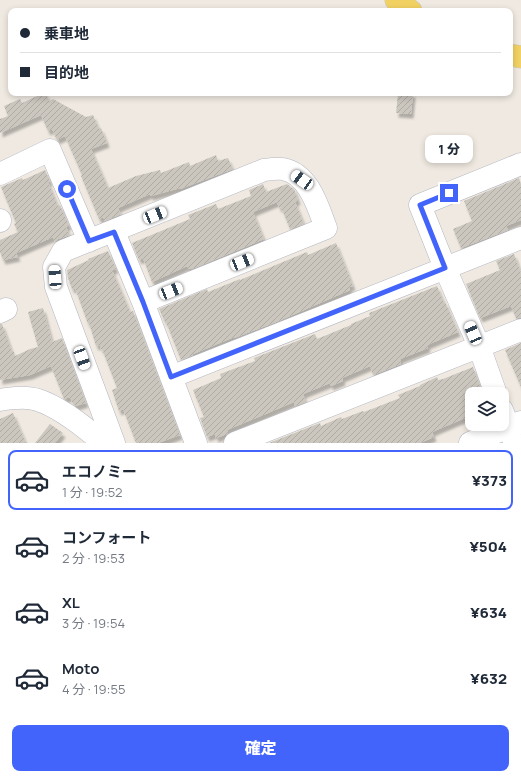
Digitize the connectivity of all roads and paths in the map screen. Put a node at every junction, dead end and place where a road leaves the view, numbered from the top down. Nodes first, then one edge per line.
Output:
1 (396, 0) edge
2 (407, 8) edge
3 (521, 164) edge
4 (0, 174) edge
5 (114, 232) junction
6 (521, 238) edge
7 (89, 241) junction
8 (445, 268) junction
9 (143, 302) junction
10 (521, 330) edge
11 (479, 346) junction
12 (171, 377) junction
13 (494, 387) edge
14 (0, 400) edge
15 (512, 426) edge
16 (91, 439) edge
17 (114, 443) edge
18 (196, 443) edge
19 (235, 443) edge
20 (470, 443) edge

1 - 2 main road
3 - 8 street
4 - 7 street
5 - 7 street
5 - 9 street
5 - 9 street
6 - 8 street
7 - 17 street
8 - 11 street
8 - 12 street
9 - 12 street
10 - 11 street
11 - 13 street
11 - 19 street
12 - 18 street
14 - 16 street
15 - 20 street

